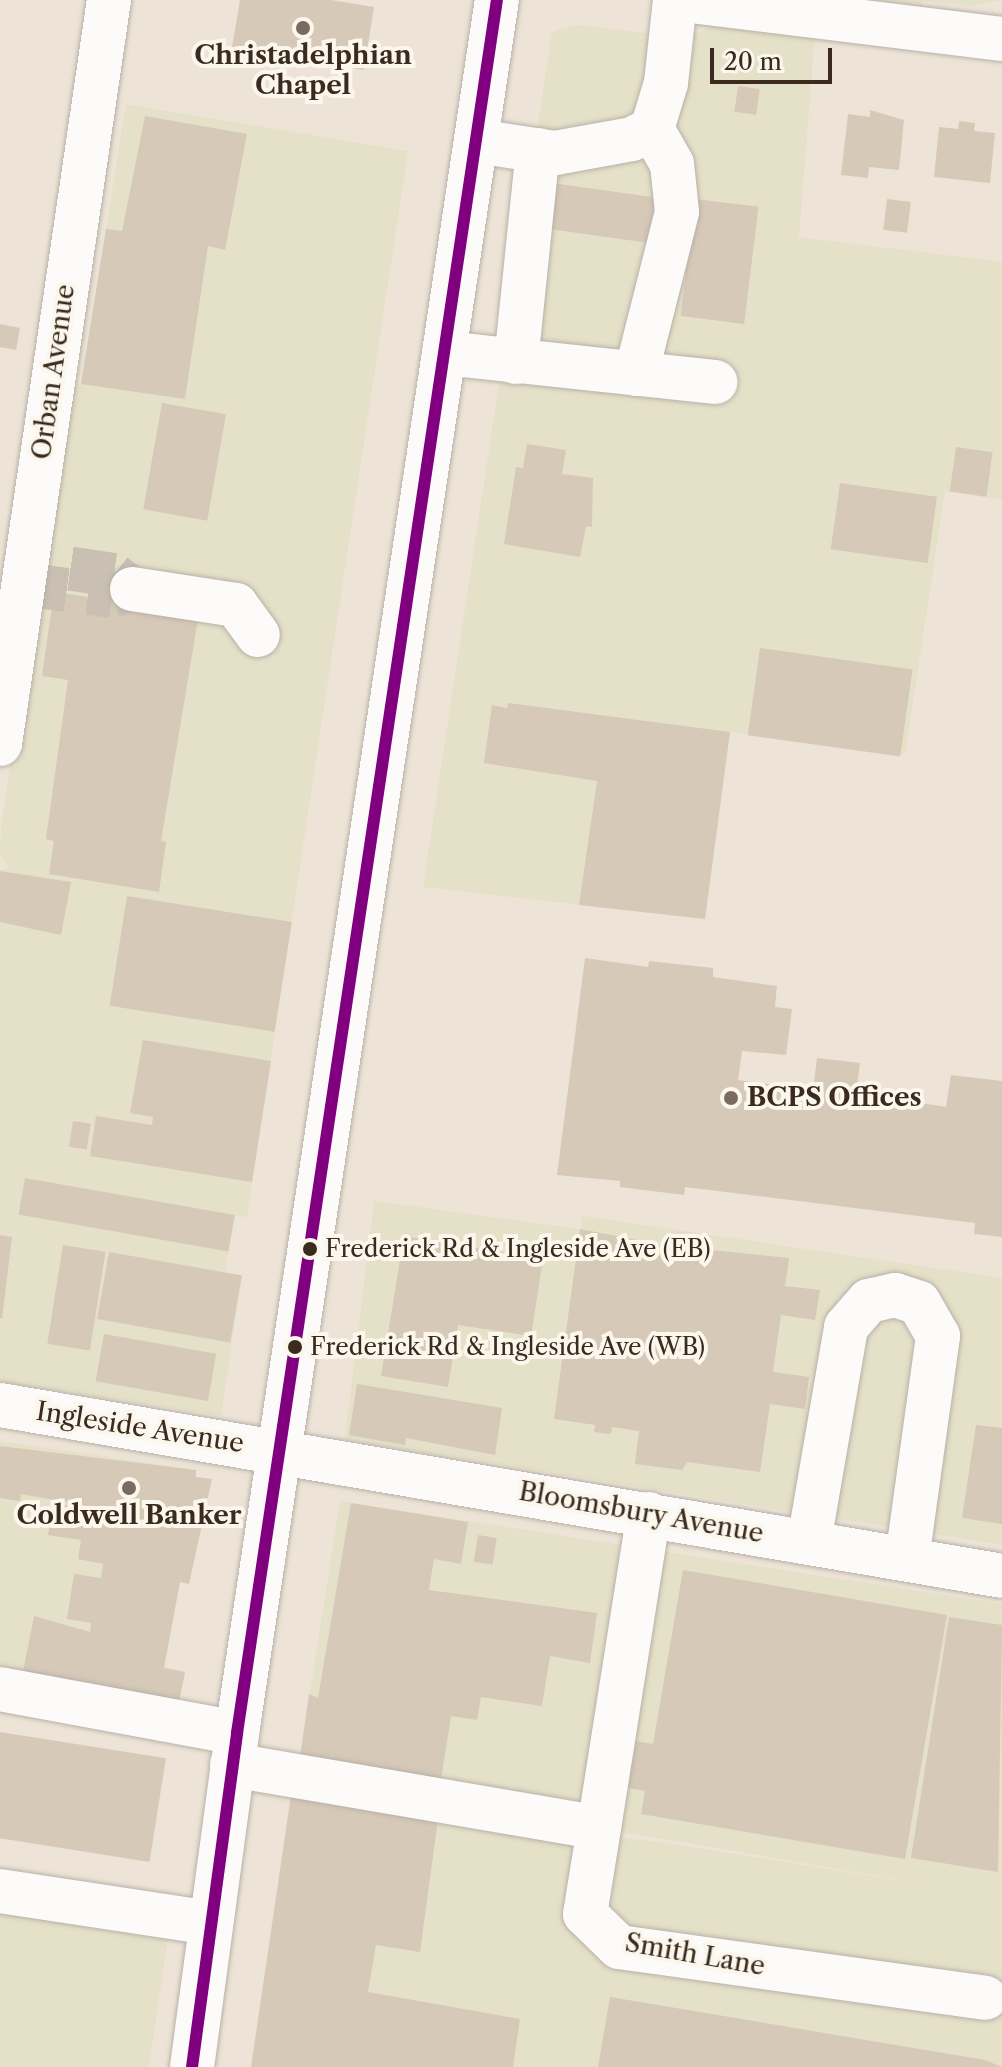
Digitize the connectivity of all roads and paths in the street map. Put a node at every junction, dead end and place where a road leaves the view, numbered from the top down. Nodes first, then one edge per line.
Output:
1 (109, 0) edge
2 (497, 0) edge
3 (675, 0) edge
4 (684, 0) edge
5 (1002, 39) edge
6 (652, 129) junction
7 (476, 141) junction
8 (538, 150) junction
9 (444, 353) junction
10 (516, 362) junction
11 (636, 374) junction
12 (715, 382) dead end
13 (132, 589) dead end
14 (258, 635) dead end
15 (0, 744) edge
16 (0, 1405) edge
17 (279, 1451) junction
18 (649, 1514) junction
19 (809, 1542) junction
20 (907, 1559) junction
21 (1002, 1576) edge
22 (0, 1689) edge
23 (234, 1749) junction
24 (599, 1828) junction
25 (0, 1891) edge
26 (211, 1923) junction
27 (985, 1998) dead end
28 (192, 2067) edge

1 - 15 main road, Orban Avenue
2 - 7 main road
3 - 6 main road
4 - 5 main road
6 - 8 main road
6 - 11 main road
7 - 8 main road
7 - 9 main road
8 - 10 main road
9 - 10 main road
9 - 17 main road
10 - 11 main road
11 - 12 main road
13 - 14 main road
16 - 17 main road, Ingleside Avenue
17 - 18 main road, Bloomsbury Avenue
17 - 23 main road
18 - 19 main road, Bloomsbury Avenue
18 - 24 main road
19 - 20 main road, Bloomsbury Avenue
19 - 20 main road
20 - 21 main road, Bloomsbury Avenue
22 - 23 main road
23 - 24 main road
23 - 26 main road
24 - 27 main road, Smith Lane
25 - 26 main road
26 - 28 main road

